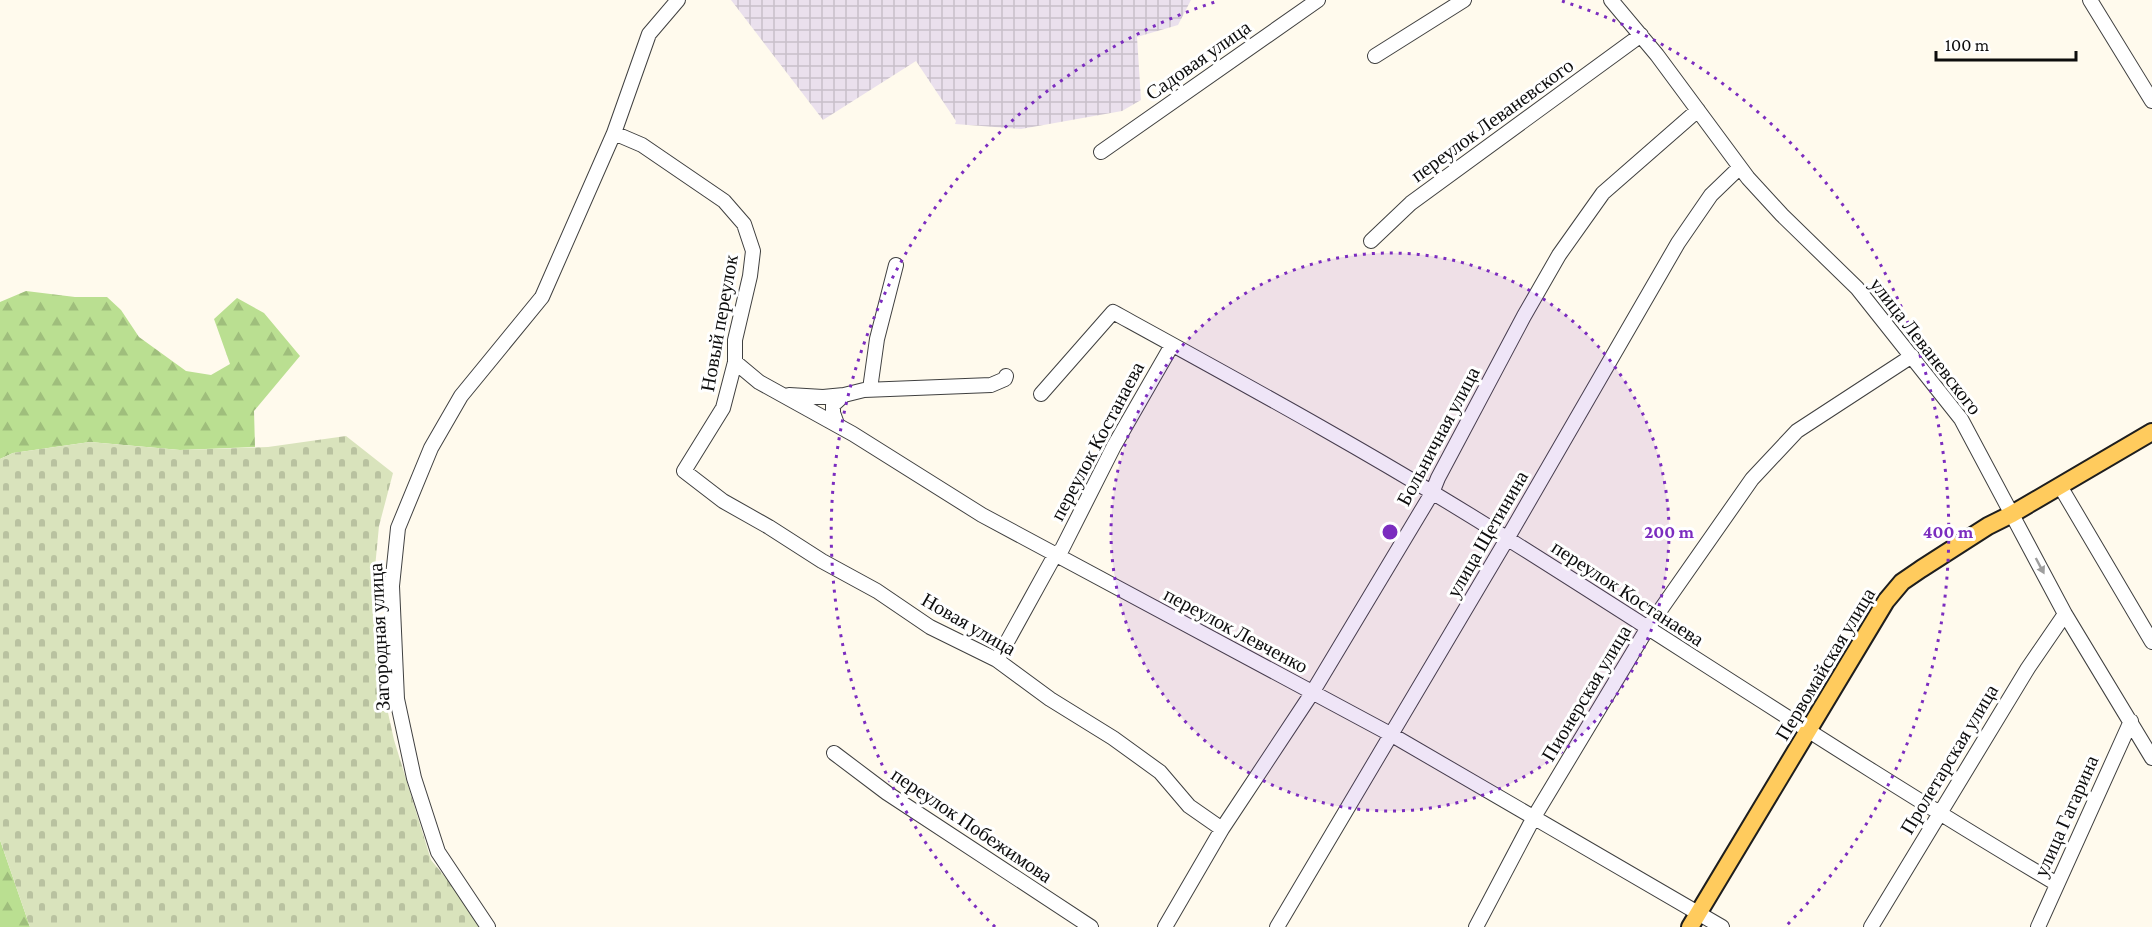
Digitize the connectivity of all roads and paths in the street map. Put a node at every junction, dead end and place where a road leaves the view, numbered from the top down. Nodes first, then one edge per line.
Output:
1 (678, 0) edge
2 (1318, 0) edge
3 (1464, 0) edge
4 (1611, 0) edge
5 (2090, 0) edge
6 (1641, 35) junction
7 (1375, 56) dead end
8 (2152, 101) edge
9 (1698, 110) junction
10 (614, 133) junction
11 (1101, 152) dead end
12 (1739, 168) junction
13 (1371, 241) dead end
14 (896, 265) dead end
15 (1172, 345) junction
16 (1912, 356) junction
17 (735, 362) junction
18 (1006, 376) dead end
19 (870, 389) junction
20 (783, 394) junction
21 (1041, 394) dead end
22 (844, 395) junction
23 (837, 424) junction
24 (2152, 432) edge
25 (684, 471) joint
26 (2060, 486) junction
27 (1432, 493) junction
28 (2012, 514) junction
29 (1507, 539) junction
30 (1055, 555) junction
31 (2065, 614) junction
32 (1647, 629) junction
33 (2152, 642) edge
34 (998, 660) junction
35 (1312, 693) junction
36 (2131, 722) junction
37 (1809, 730) junction
38 (1392, 735) junction
39 (834, 753) dead end
40 (2152, 758) edge
41 (1938, 813) junction
42 (1534, 817) junction
43 (1222, 829) junction
44 (2057, 884) junction
45 (1695, 920) edge
46 (488, 927) edge
47 (1091, 927) edge
48 (1165, 927) edge
49 (1277, 927) edge
50 (1476, 927) edge
51 (1722, 927) edge
52 (1871, 927) edge
53 (2038, 927) edge

1 - 10 street, Загородная улица
2 - 11 street, Садовая улица
3 - 7 street
4 - 6 street, улица Леваневского
5 - 8 street
6 - 9 street, улица Леваневского
6 - 13 street, переулок Леваневского
9 - 12 street, улица Леваневского
9 - 27 street, Больничная улица
10 - 17 street, Новый переулок
10 - 46 street, Загородная улица
12 - 16 street, улица Леваневского
12 - 29 street, улица Щетинина
14 - 19 street
15 - 21 street, переулок Костанаева
15 - 27 street, переулок Костанаева
15 - 30 street, переулок Костанаева
16 - 28 street, улица Леваневского
16 - 32 street, Пионерская улица
17 - 20 street, переулок Левченко
17 - 25 street, Новый переулок
18 - 19 street
19 - 22 street
20 - 22 street
20 - 23 street, переулок Левченко
22 - 23 street
23 - 30 street, переулок Левченко
24 - 26 main road, Первомайская улица
25 - 34 street, Новая улица
26 - 28 main road, Первомайская улица
26 - 33 street
27 - 29 street, переулок Костанаева
27 - 35 street, Больничная улица
28 -> 31 street, улица Леваневского
28 - 37 main road, Первомайская улица
29 - 32 street, переулок Костанаева
29 - 38 street, улица Щетинина
30 - 34 street, переулок Костанаева
30 - 35 street, переулок Левченко
31 - 36 street, улица Леваневского
31 - 41 street, Пролетарская улица
32 - 37 street, переулок Костанаева
32 - 42 street, Пионерская улица
34 - 43 street, Новая улица
35 - 38 street, переулок Левченко
35 - 43 street, Больничная улица
36 - 40 street, улица Леваневского
36 - 44 street, улица Гагарина
37 - 41 street, переулок Костанаева
37 - 45 main road, Первомайская улица
38 - 42 street, переулок Левченко
38 - 49 street, улица Щетинина
39 - 47 street, переулок Побежимова
41 - 44 street, переулок Костанаева
41 - 52 street, Пролетарская улица
42 - 45 street, переулок Левченко
42 - 50 street, Пионерская улица
43 - 48 street, Больничная улица
44 - 53 street, улица Гагарина
45 - 51 street, переулок Левченко

